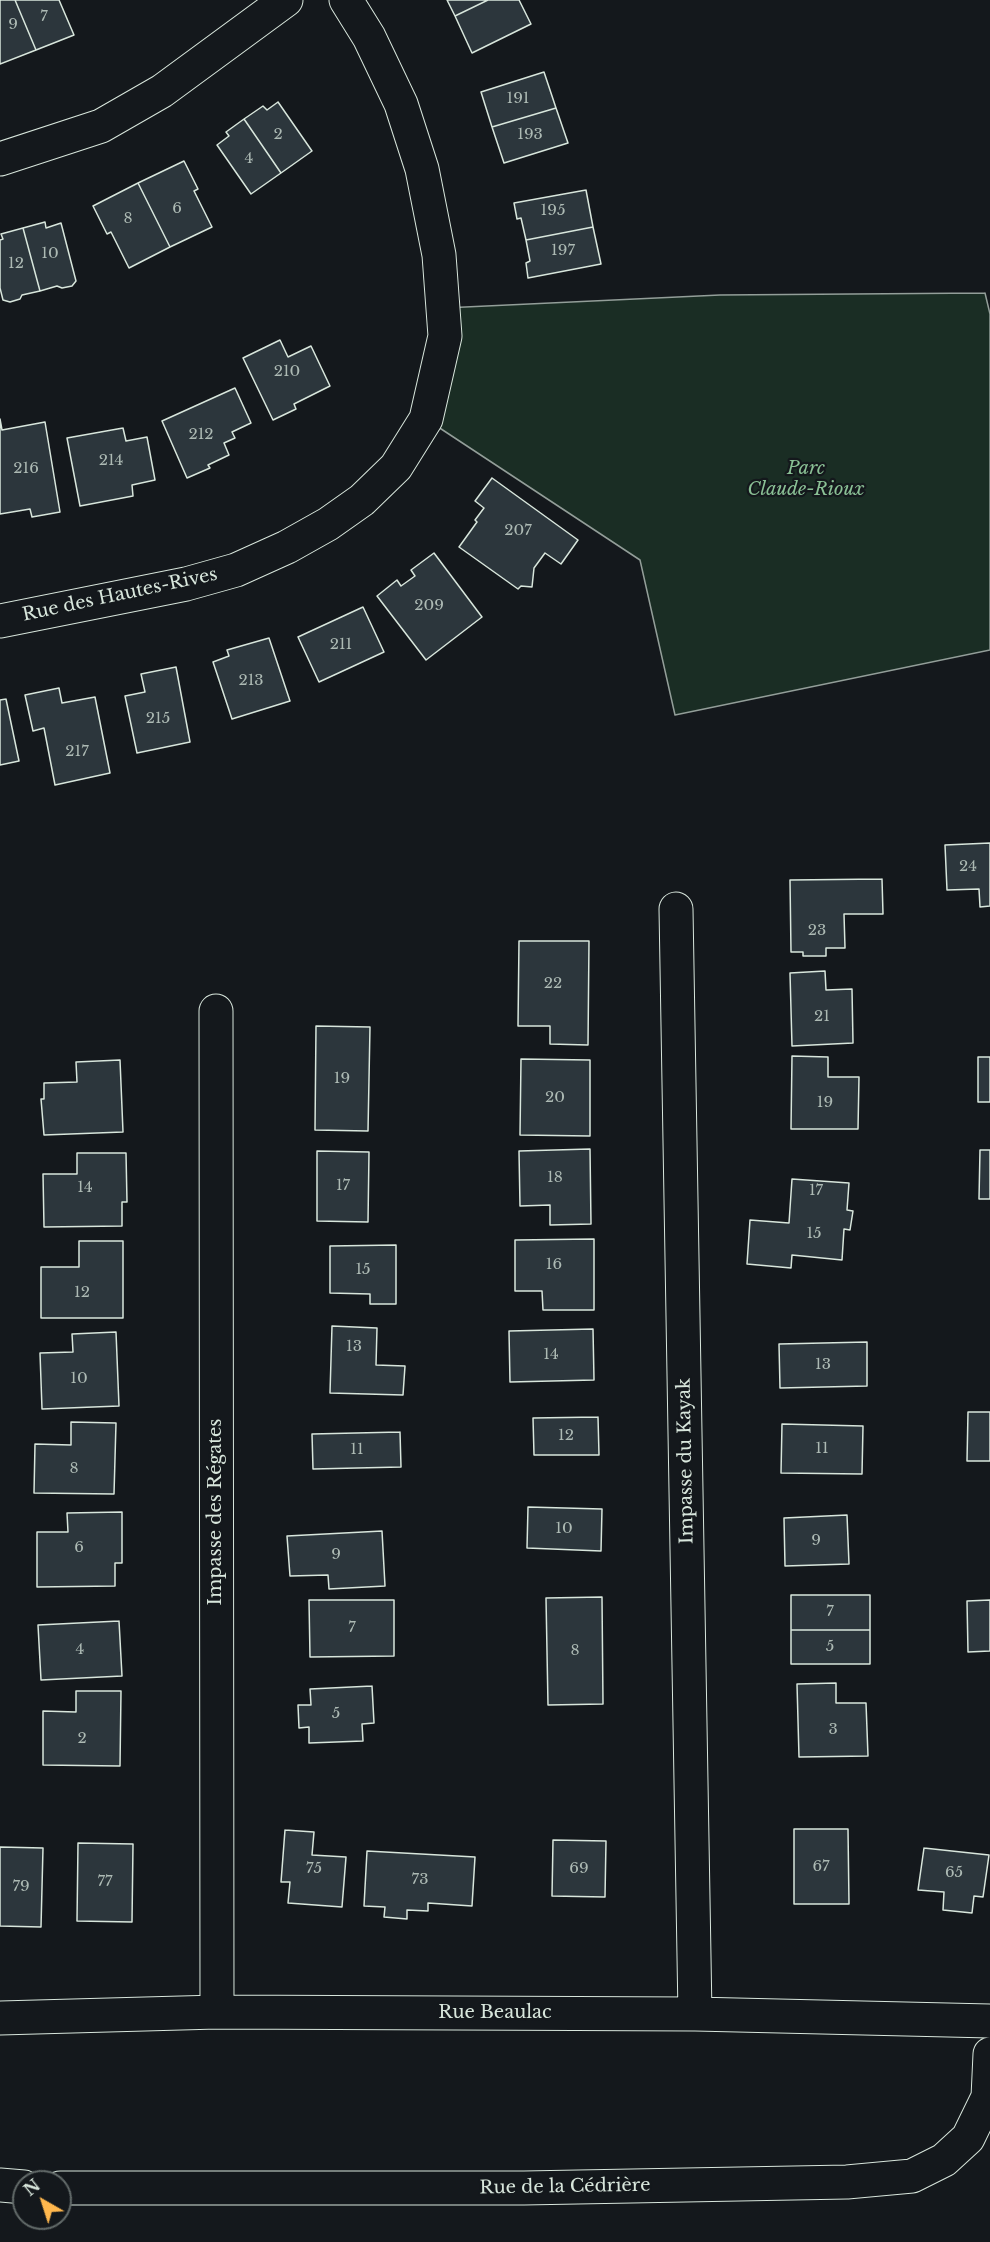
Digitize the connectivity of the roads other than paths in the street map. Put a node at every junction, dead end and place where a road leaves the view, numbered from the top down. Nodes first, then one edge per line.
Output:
1 (286, 0) edge
2 (346, 0) edge
3 (0, 159) edge
4 (0, 621) edge
5 (676, 909) dead end
6 (216, 1011) dead end
7 (217, 2012) junction
8 (695, 2014) junction
9 (0, 2018) edge
10 (990, 2020) edge
11 (990, 2054) edge
12 (72, 2188) edge

1 - 3 street
2 - 4 street, Rue des Hautes-Rives
5 - 8 street, Impasse du Kayak
6 - 7 street, Impasse des Régates
7 - 8 street, Rue Beaulac
7 - 9 street, Rue Beaulac
8 - 10 street, Rue Beaulac
11 - 12 street, Rue de la Cédrière

